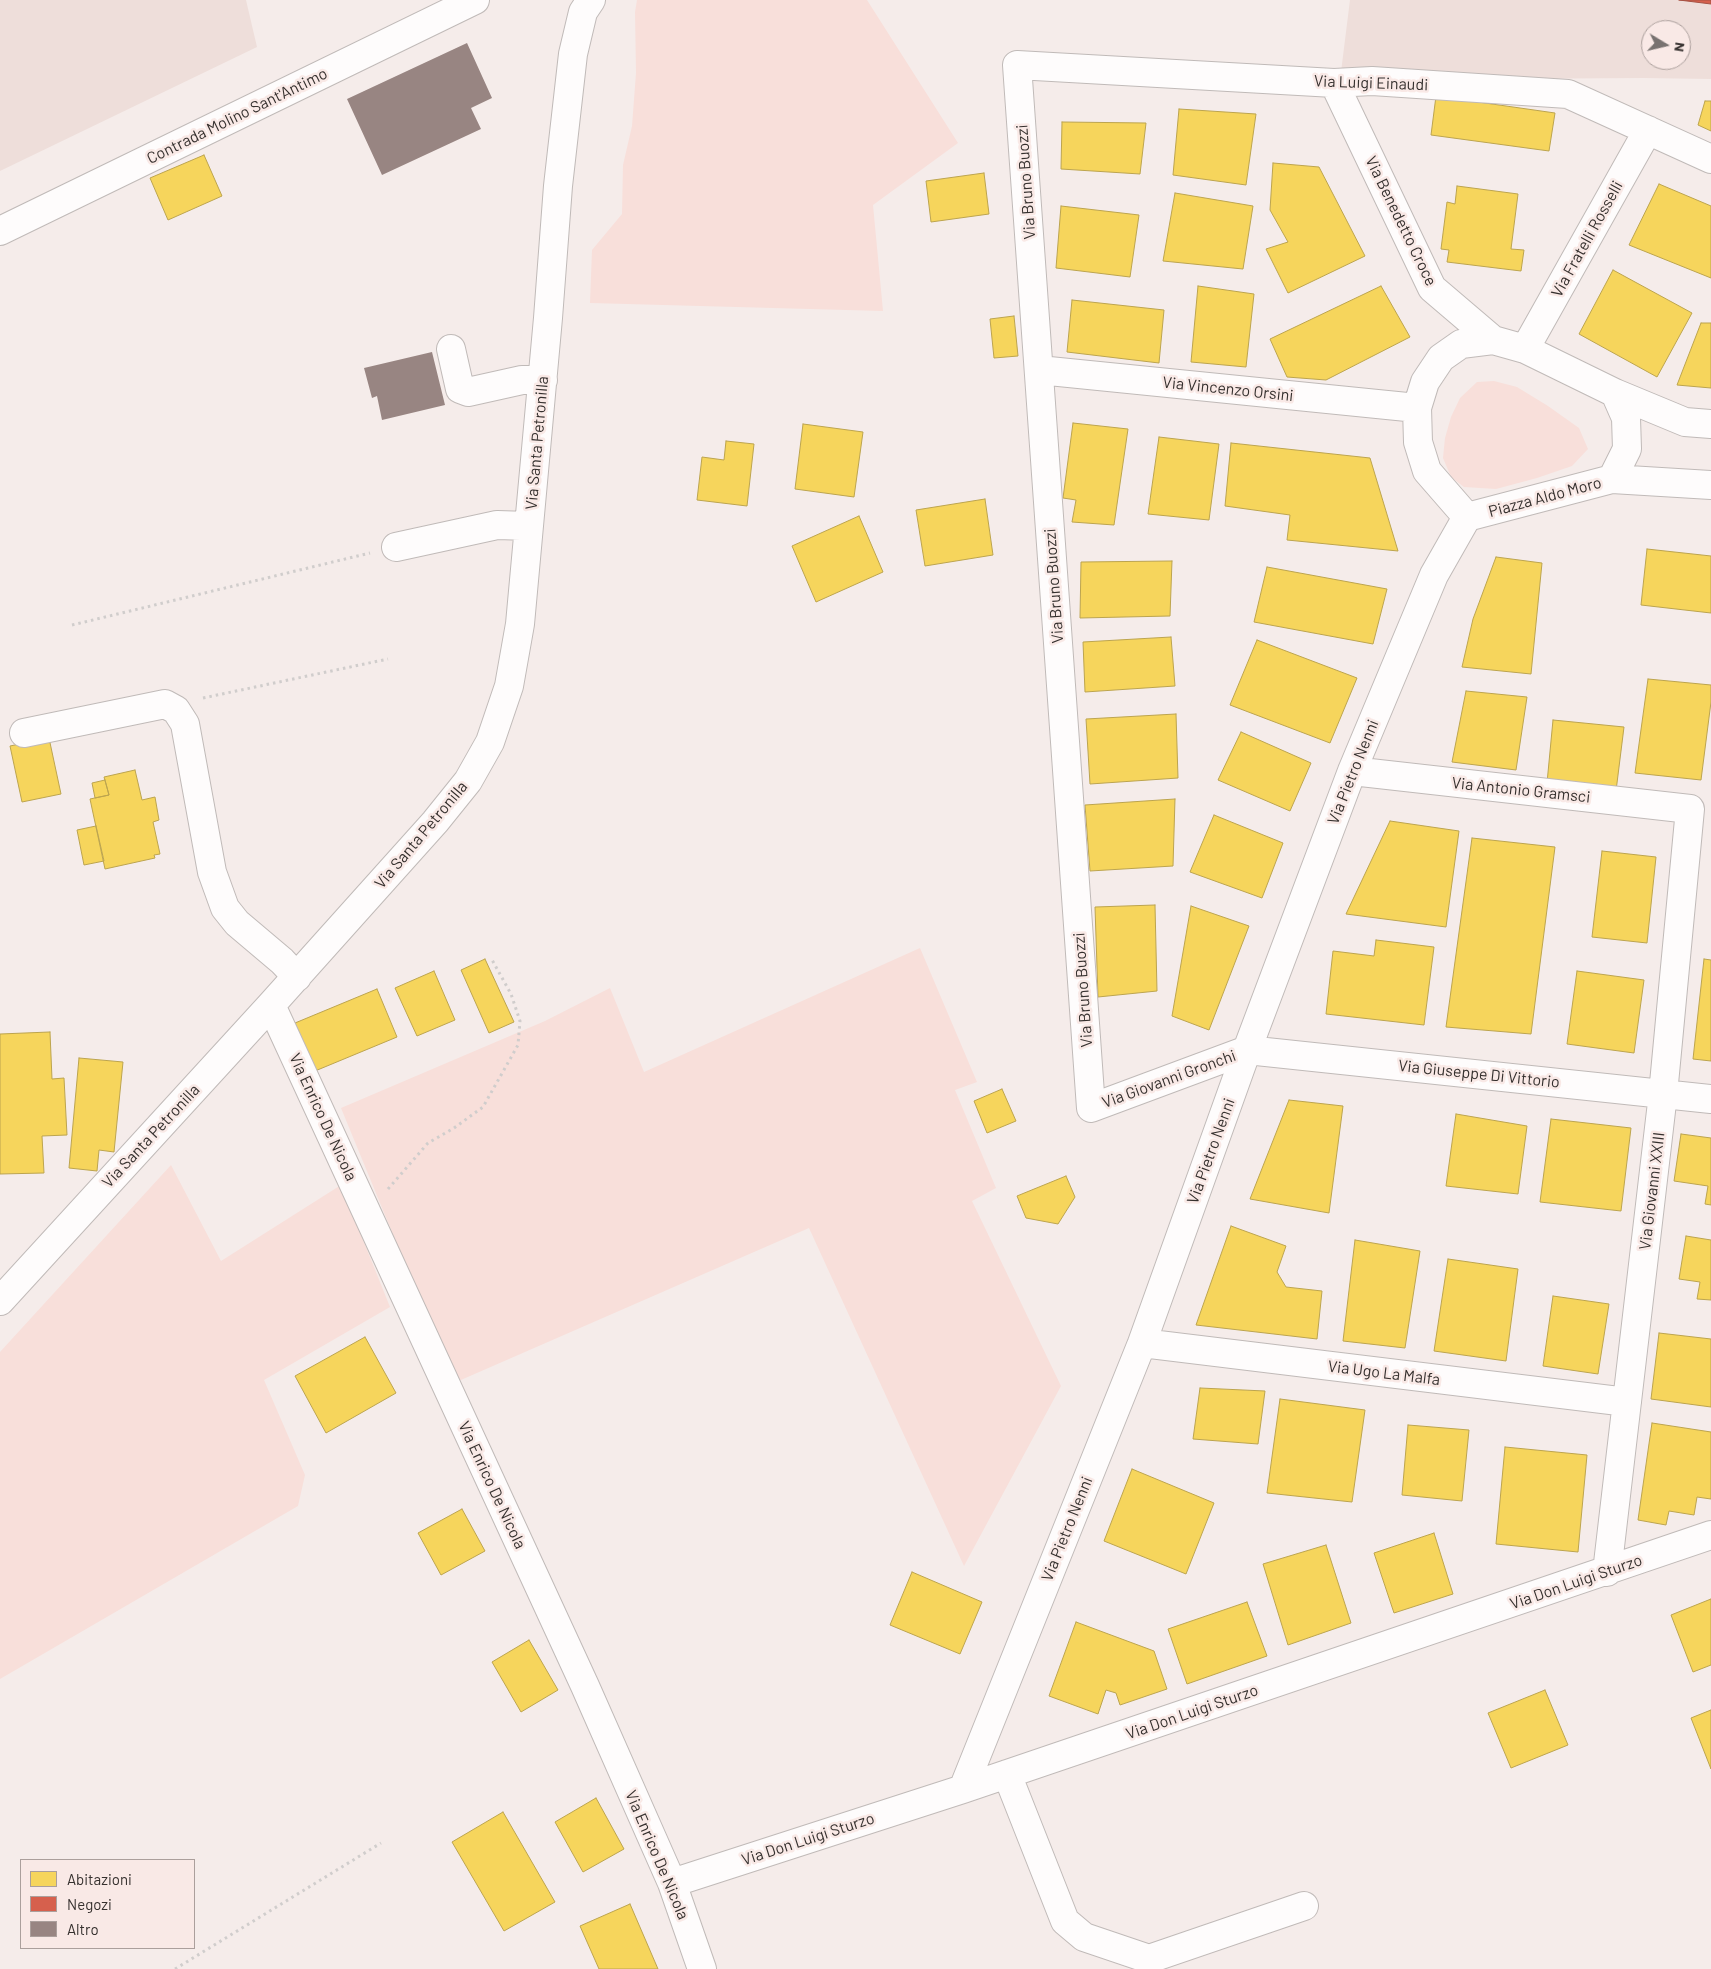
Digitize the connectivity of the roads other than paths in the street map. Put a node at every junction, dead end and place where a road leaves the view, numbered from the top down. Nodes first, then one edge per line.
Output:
1 (475, 0) edge
2 (590, 0) edge
3 (1017, 65) joint
4 (1334, 83) junction
5 (1648, 130) junction
6 (1711, 159) edge
7 (0, 231) edge
8 (1493, 340) junction
9 (451, 349) dead end
10 (1525, 349) junction
11 (1039, 370) junction
12 (542, 380) junction
13 (1615, 393) junction
14 (1417, 408) junction
15 (1711, 424) edge
16 (1612, 479) junction
17 (1711, 485) edge
18 (1467, 517) junction
19 (529, 526) junction
20 (396, 547) road end
21 (24, 733) dead end
22 (1352, 771) junction
23 (1690, 809) joint
24 (297, 977) junction
25 (271, 1005) junction
26 (1247, 1050) junction
27 (1663, 1094) junction
28 (1711, 1099) edge
29 (1091, 1108) joint
30 (0, 1301) edge
31 (1142, 1343) junction
32 (1627, 1402) junction
33 (1711, 1536) edge
34 (1606, 1572) junction
35 (1007, 1774) junction
36 (962, 1789) junction
37 (672, 1883) junction
38 (1304, 1906) dead end
39 (702, 1969) edge

1 - 7 street, Contrada Molino Sant'Antimo
2 - 12 street, Via Santa Petronilla
3 - 4 street, Via Luigi Einaudi
3 - 11 street, Via Bruno Buozzi
4 - 5 street, Via Luigi Einaudi
4 - 8 street, Via Benedetto Croce
5 - 6 street, Via Luigi Einaudi
5 - 10 street, Via Fratelli Rosselli
8 - 10 street, Piazza Aldo Moro
8 - 14 street, Piazza Aldo Moro
9 - 12 street
10 - 13 street, Piazza Aldo Moro
11 - 14 street, Via Vincenzo Orsini
11 - 29 street, Via Bruno Buozzi
12 - 19 street, Via Santa Petronilla
13 - 15 street
13 - 16 street, Piazza Aldo Moro
14 - 18 street, Piazza Aldo Moro
16 - 17 street
16 - 18 street, Piazza Aldo Moro
18 - 22 street, Via Pietro Nenni
19 - 20 street
19 - 24 street, Via Santa Petronilla
21 - 24 street
22 - 23 street, Via Antonio Gramsci
22 - 26 street, Via Pietro Nenni
23 - 27 street, Via Giovanni XXIII
24 - 25 street, Via Santa Petronilla
25 - 30 street, Via Santa Petronilla
25 - 37 street, Via Enrico De Nicola
26 - 27 street, Via Giuseppe Di Vittorio
26 - 29 street, Via Giovanni Gronchi
26 - 31 street, Via Pietro Nenni
27 - 28 street, Via Giuseppe Di Vittorio
27 - 32 street, Via Giovanni XXIII
31 - 32 street, Via Ugo La Malfa
31 - 36 street, Via Pietro Nenni
32 - 34 street, Via Giovanni XXIII
33 - 34 street, Via Don Luigi Sturzo
34 - 35 street, Via Don Luigi Sturzo
35 - 36 street, Via Don Luigi Sturzo
35 - 38 street
36 - 37 street, Via Don Luigi Sturzo
37 - 39 street, Via Enrico De Nicola

